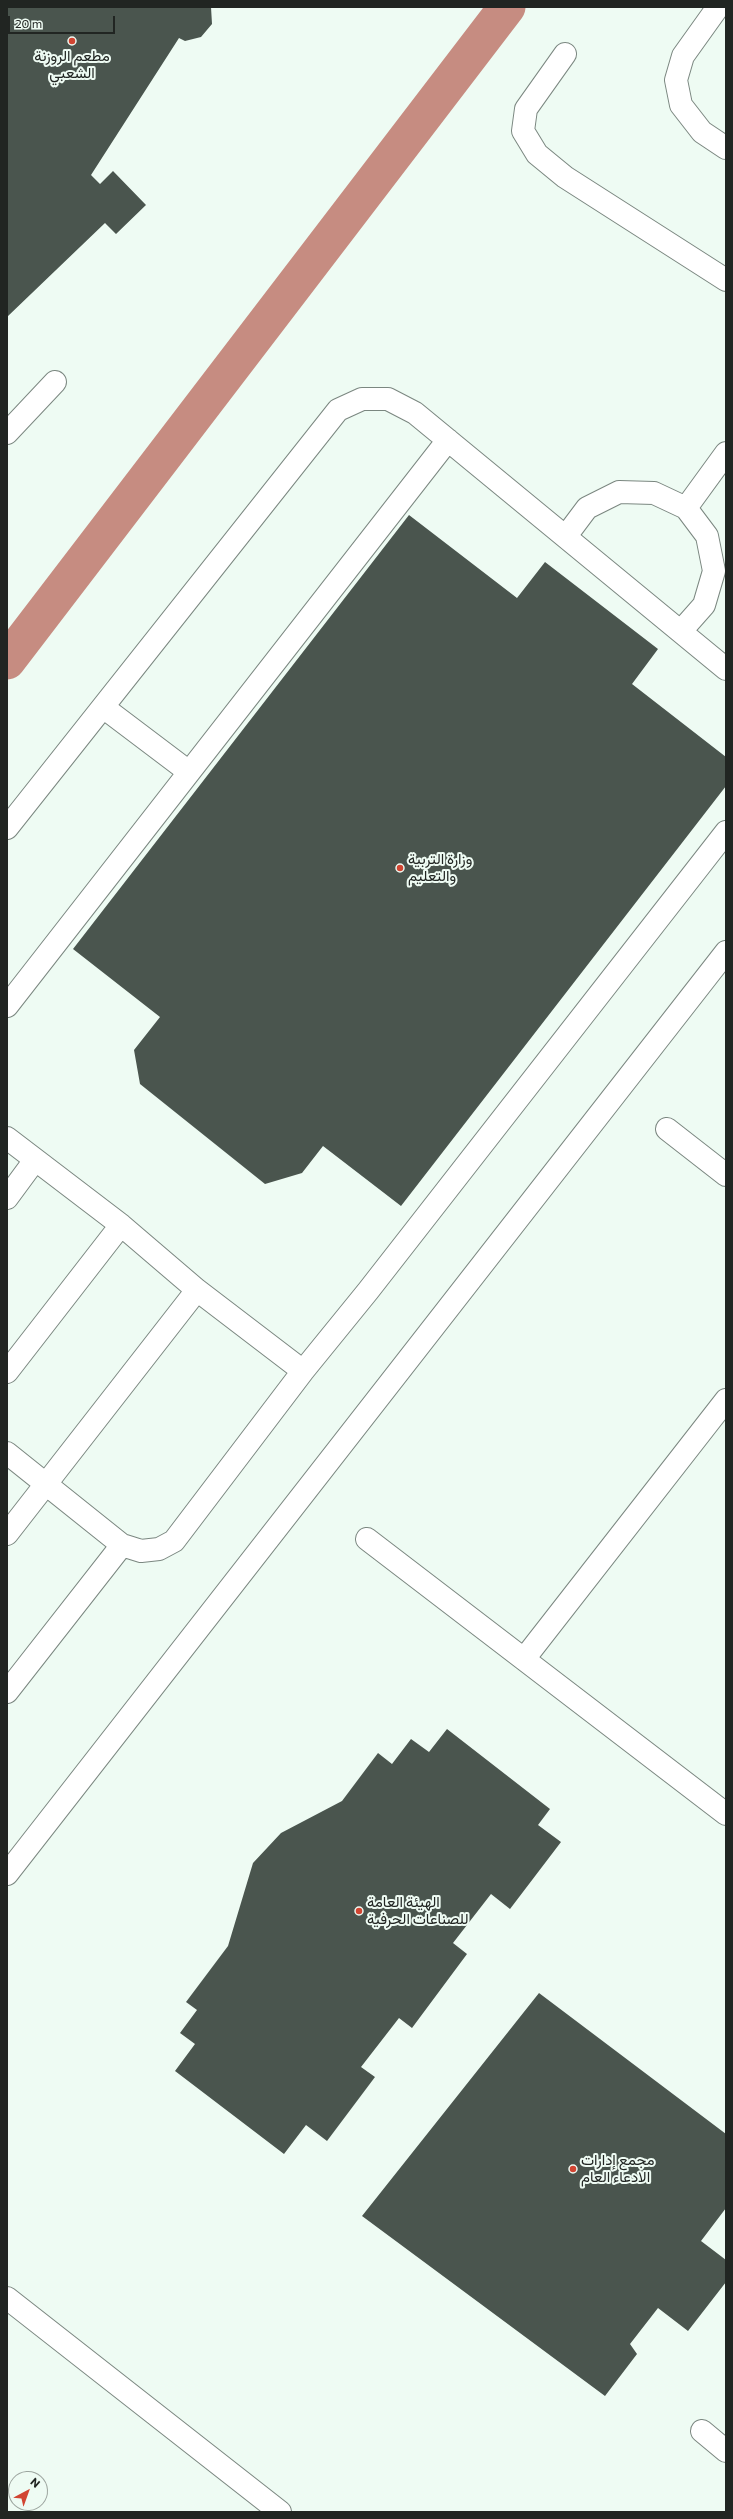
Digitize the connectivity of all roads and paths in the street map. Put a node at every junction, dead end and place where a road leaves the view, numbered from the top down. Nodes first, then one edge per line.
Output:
1 (718, 7) edge
2 (565, 54) dead end
3 (726, 148) edge
4 (726, 280) edge
5 (55, 382) dead end
6 (7, 433) edge
7 (448, 440) junction
8 (726, 453) edge
9 (686, 508) junction
10 (566, 536) junction
11 (681, 631) junction
12 (726, 669) edge
13 (103, 707) junction
14 (189, 772) junction
15 (7, 828) edge
16 (726, 832) edge
17 (726, 952) edge
18 (7, 1006) edge
19 (667, 1129) dead end
20 (7, 1138) edge
21 (35, 1160) junction
22 (726, 1175) edge
23 (7, 1198) edge
24 (121, 1225) junction
25 (197, 1290) junction
26 (303, 1371) junction
27 (7, 1372) edge
28 (726, 1400) edge
29 (7, 1453) edge
30 (46, 1484) junction
31 (7, 1534) edge
32 (366, 1539) dead end
33 (122, 1545) junction
34 (524, 1659) junction
35 (7, 1692) edge
36 (726, 1814) edge
37 (7, 1874) edge
38 (7, 2298) edge
39 (702, 2430) dead end
40 (726, 2451) edge
41 (280, 2512) edge

1 - 3 lane
2 - 4 lane
5 - 6 lane
7 - 10 lane
7 - 13 lane
7 - 14 lane
8 - 9 lane
9 - 10 lane
9 - 11 lane
10 - 11 lane
11 - 12 lane
13 - 14 lane
13 - 15 lane
14 - 18 lane
16 - 26 lane
17 - 37 lane
19 - 22 lane
20 - 21 lane
21 - 23 lane
21 - 24 lane
24 - 25 lane
24 - 27 lane
25 - 26 lane
25 - 30 lane
26 - 33 lane
28 - 34 lane
29 - 30 lane
30 - 31 lane
30 - 33 lane
32 - 34 lane
33 - 35 lane
34 - 36 lane
38 - 41 lane
39 - 40 lane

